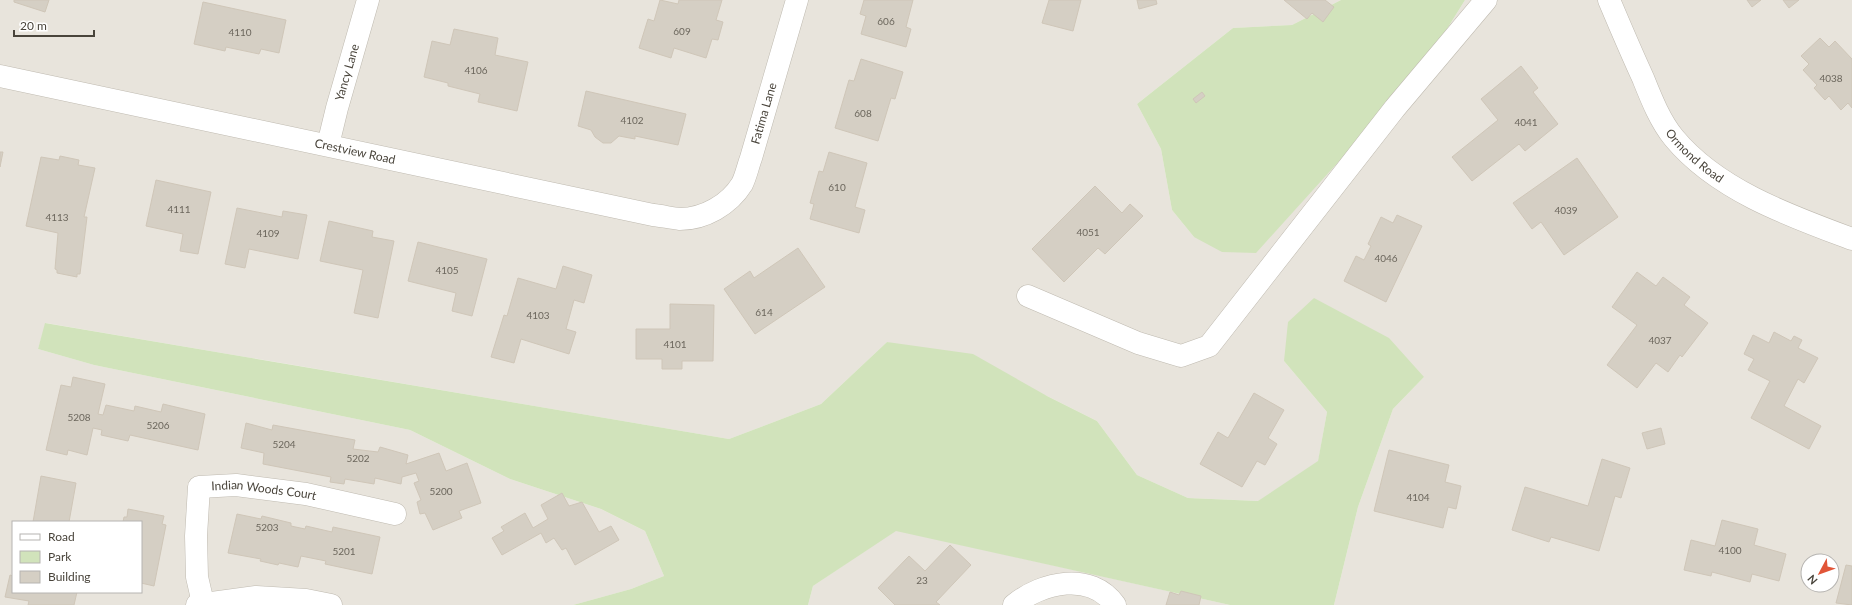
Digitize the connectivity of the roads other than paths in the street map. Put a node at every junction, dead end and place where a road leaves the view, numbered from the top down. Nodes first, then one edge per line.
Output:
1 (368, 0) edge
2 (797, 0) edge
3 (1486, 0) edge
4 (1609, 0) edge
5 (0, 76) edge
6 (328, 146) junction
7 (710, 212) joint
8 (1852, 239) edge
9 (1028, 296) dead end
10 (395, 514) dead end
11 (200, 604) edge
12 (330, 605) edge
13 (1014, 605) edge
14 (1115, 605) edge

1 - 6 street, Yancy Lane
2 - 7 street, Fatima Lane
3 - 9 street
4 - 8 street, Ormond Road
5 - 6 street, Crestview Road
6 - 7 street, Crestview Road
10 - 11 street, Indian Woods Court
11 - 12 street
13 - 14 street

